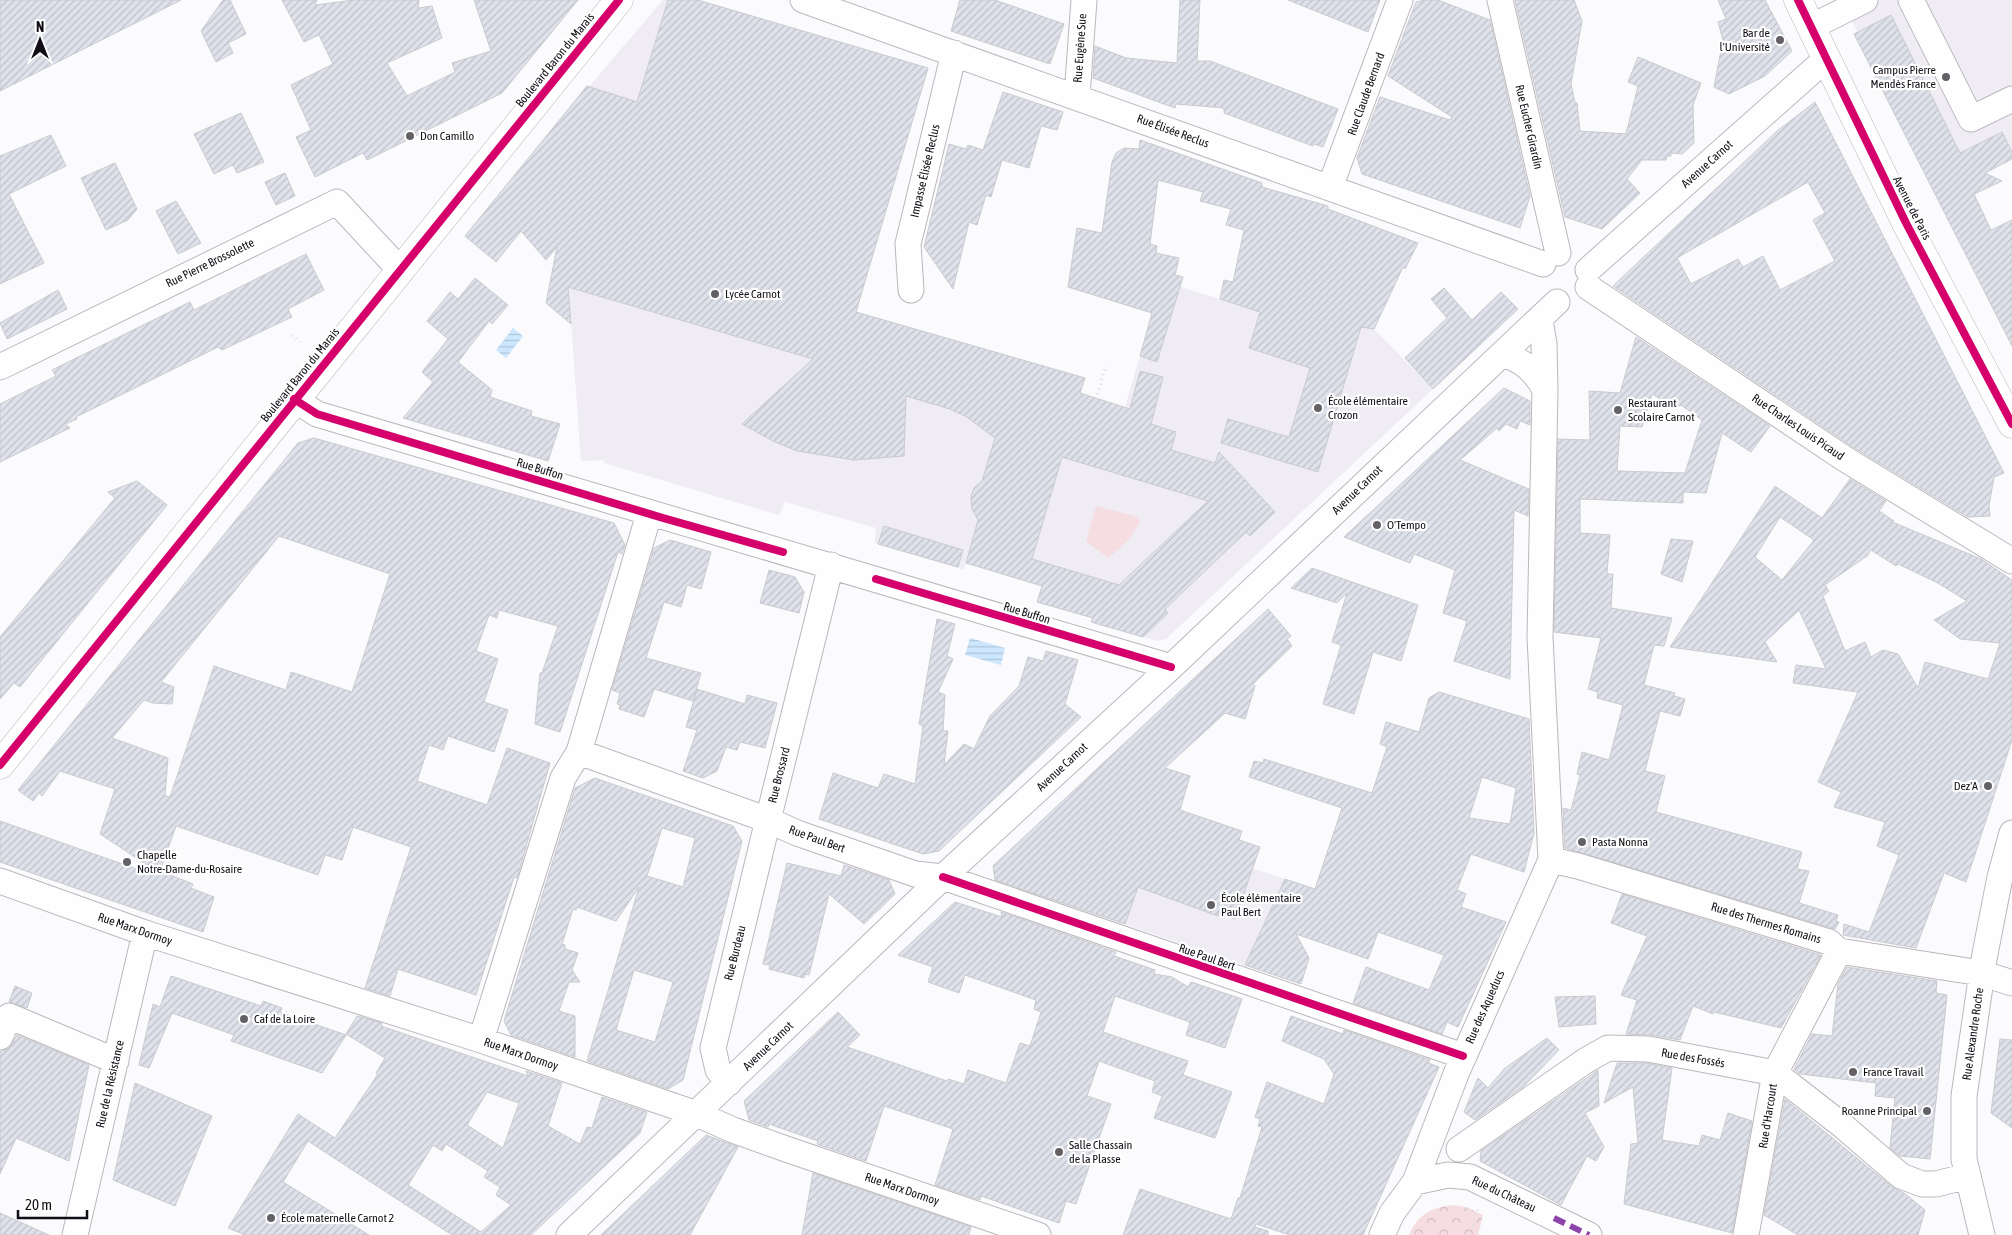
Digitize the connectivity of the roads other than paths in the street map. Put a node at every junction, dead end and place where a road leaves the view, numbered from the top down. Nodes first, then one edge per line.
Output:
1 (619, 0) edge
2 (803, 0) edge
3 (1084, 0) edge
4 (1400, 0) edge
5 (1500, 0) edge
6 (1798, 0) edge
7 (1866, 0) edge
8 (1911, 0) edge
9 (1812, 27) junction
10 (954, 53) junction
11 (1826, 58) junction
12 (1077, 96) junction
13 (2012, 99) edge
14 (1330, 188) junction
15 (1551, 258) junction
16 (401, 270) junction
17 (1588, 278) junction
18 (910, 290) dead end
19 (1557, 302) junction
20 (1540, 320) junction
21 (1502, 354) junction
22 (0, 367) edge
23 (1545, 390) junction
24 (294, 399) junction
25 (2012, 424) edge
26 (649, 514) junction
27 (2012, 561) edge
28 (831, 565) junction
29 (1171, 667) junction
30 (579, 752) junction
31 (0, 765) edge
32 (768, 820) junction
33 (2012, 833) edge
34 (1551, 860) junction
35 (943, 877) junction
36 (0, 881) edge
37 (146, 933) junction
38 (1839, 951) junction
39 (1981, 974) junction
40 (2012, 983) edge
41 (0, 1037) edge
42 (481, 1040) junction
43 (1464, 1056) junction
44 (116, 1061) junction
45 (1775, 1073) junction
46 (729, 1083) junction
47 (1444, 1102) junction
48 (697, 1114) junction
49 (1460, 1149) junction
50 (1968, 1176) junction
51 (1470, 1177) junction
52 (1415, 1182) junction
53 (75, 1235) edge
54 (569, 1235) edge
55 (1038, 1235) edge
56 (1382, 1235) edge
57 (1589, 1235) edge
58 (1746, 1235) edge
59 (1982, 1235) edge

1 - 16 main road, Boulevard Baron du Marais
2 - 10 street, Rue Élisée Reclus
3 - 12 street, Rue Eugène Sue
4 - 14 street, Rue Claude Bernard
5 - 15 street, Rue Eucher Girardin
6 - 9 main road, Avenue de Paris
7 - 9 street
8 - 13 street
9 - 11 main road, Avenue de Paris
10 - 12 street, Rue Élisée Reclus
10 - 18 street, Impasse Élisée Reclus
11 - 17 street, Avenue Carnot
11 - 25 main road, Avenue de Paris
12 - 14 street, Rue Élisée Reclus
14 - 15 street, Rue Élisée Reclus
15 - 17 street
15 - 19 street
16 - 22 street, Rue Pierre Brossolette
16 - 24 main road, Boulevard Baron du Marais
17 - 19 street
17 - 27 street, Rue Charles Louis Picaud
19 - 20 street, Avenue Carnot
20 - 21 street, Avenue Carnot
20 - 23 street
21 - 23 street
21 - 29 street, Avenue Carnot
23 - 34 street
24 - 26 street, Rue Buffon
24 - 31 main road, Boulevard Baron du Marais
26 - 28 street, Rue Buffon
26 - 30 street
28 - 29 street, Rue Buffon
28 - 32 street, Rue Brossard
29 - 35 street, Avenue Carnot
30 - 32 street, Rue Brossard
30 - 42 street
32 - 35 street, Rue Paul Bert
32 - 46 street, Rue Burdeau
33 - 39 street, Rue Alexandre Roche
34 - 38 street, Rue des Thermes Romains
34 - 43 street, Rue des Aqueducs
35 - 43 street, Rue Paul Bert
35 - 46 street, Avenue Carnot
36 - 37 street, Rue Marx Dormoy
37 - 42 street, Rue Marx Dormoy
37 - 44 street, Rue de la Résistance
38 - 39 street, Rue des Thermes Romains
38 - 45 street, Rue d'Harcourt
39 - 40 street, Rue des Thermes Romains
39 - 50 street, Rue Alexandre Roche
41 - 44 street
42 - 48 street, Rue Marx Dormoy
43 - 47 street, Rue des Aqueducs
44 - 53 street, Rue de la Résistance
45 - 49 street, Rue des Fossés
45 - 50 street, Rue des Fossés
45 - 58 street, Rue d'Harcourt
46 - 48 street, Avenue Carnot
47 - 49 street
47 - 52 street, Rue des Aqueducs
48 - 54 street, Avenue Carnot
48 - 55 street, Rue Marx Dormoy
49 - 51 street
50 - 59 street, Rue Alexandre Roche
51 - 52 street, Rue du Château
51 - 57 street, Rue du Château
52 - 56 street, Rue des Aqueducs

